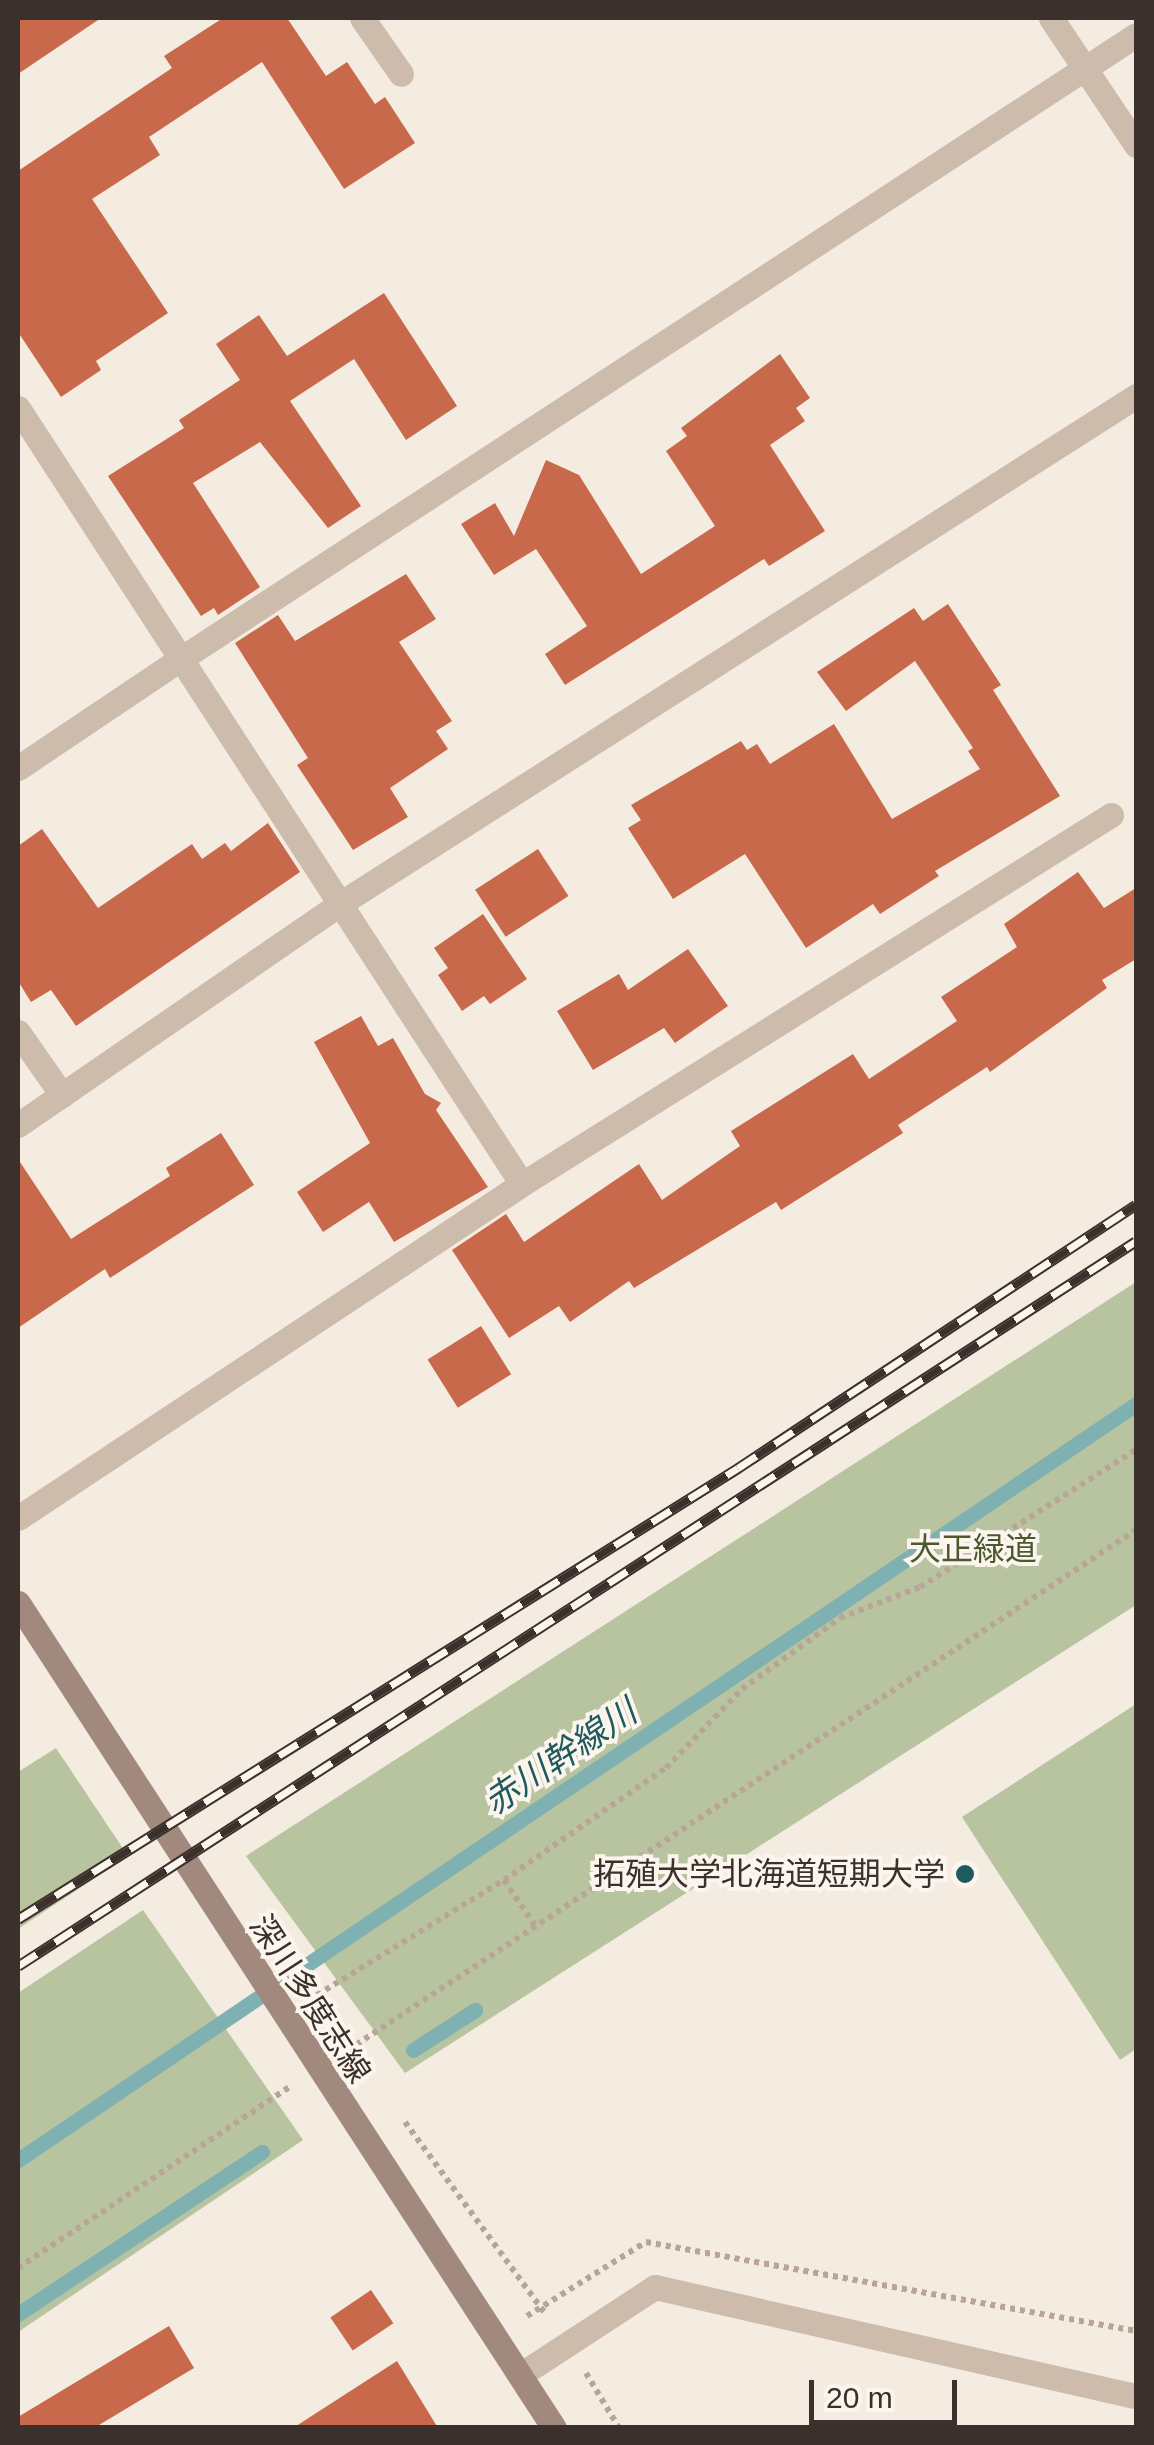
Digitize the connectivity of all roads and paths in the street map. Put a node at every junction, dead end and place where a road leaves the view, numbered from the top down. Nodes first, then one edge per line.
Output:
1 (362, 18) edge
2 (1051, 18) edge
3 (1136, 35) edge
4 (1086, 70) junction
5 (400, 74) dead end
6 (1136, 146) edge
7 (1136, 396) edge
8 (18, 408) edge
9 (182, 658) junction
10 (18, 768) edge
11 (1111, 815) dead end
12 (338, 905) junction
13 (18, 1032) edge
14 (62, 1094) junction
15 (18, 1125) edge
16 (522, 1184) junction
17 (1136, 1450) edge
18 (18, 1518) edge
19 (1136, 1530) edge
20 (18, 1602) edge
21 (504, 1880) junction
22 (538, 1930) junction
23 (316, 1996) dead end
24 (317, 2070) junction
25 (18, 2268) edge
26 (520, 2376) junction
27 (1136, 2396) edge
28 (554, 2428) edge

1 - 5 street
2 - 4 street
3 - 4 street
4 - 6 street
4 - 9 street
7 - 12 street
8 - 9 street
9 - 10 street
9 - 12 street
11 - 16 street
12 - 14 street
12 - 16 street
13 - 14 street
14 - 15 street
16 - 18 street
17 - 21 path
19 - 22 path
20 - 24 main road, 深川多度志線
21 - 22 path
21 - 23 path
22 - 24 path
24 - 25 path
24 - 26 main road, 深川多度志線
26 - 27 street
26 - 28 main road, 深川多度志線

